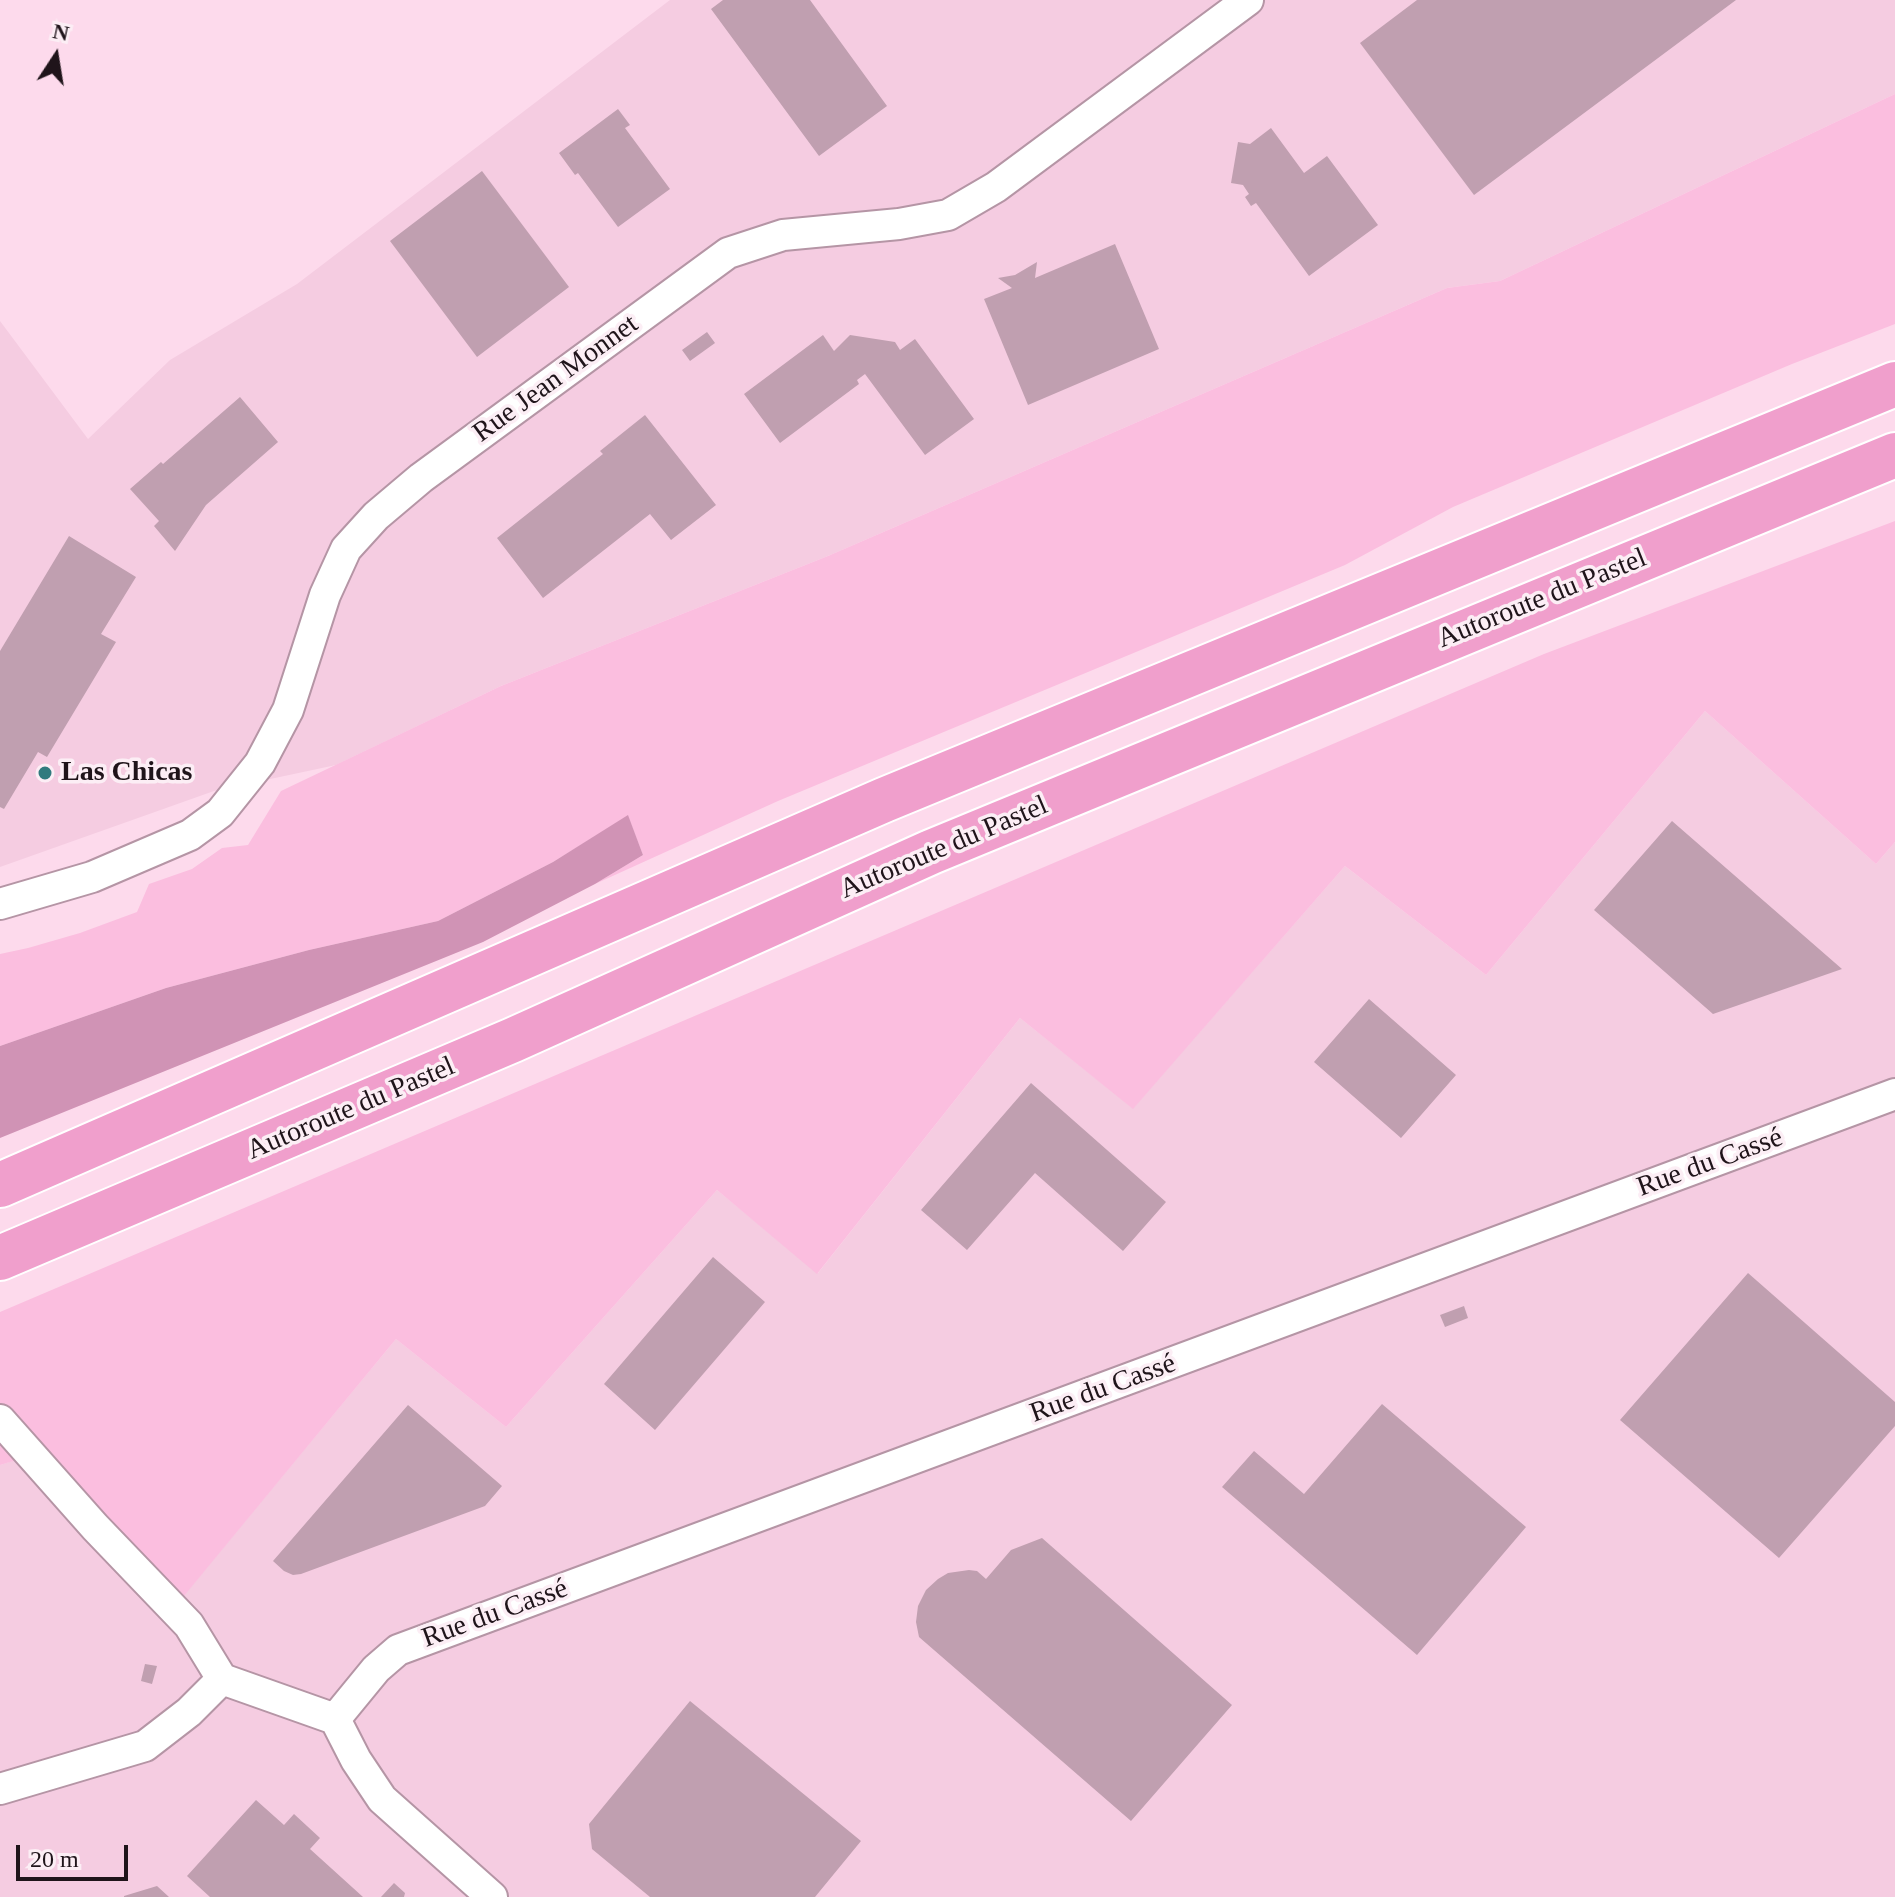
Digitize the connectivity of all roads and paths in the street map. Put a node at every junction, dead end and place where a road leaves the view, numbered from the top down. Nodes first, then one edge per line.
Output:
1 (1248, 0) edge
2 (1895, 384) edge
3 (1895, 455) edge
4 (0, 904) edge
5 (1895, 1094) edge
6 (0, 1185) edge
7 (0, 1258) edge
8 (0, 1420) edge
9 (222, 1679) junction
10 (335, 1719) junction
11 (0, 1789) edge
12 (492, 1897) edge

1 - 4 street, Rue Jean Monnet
2 - 6 highway
3 - 7 highway, Autoroute du Pastel
5 - 10 street, Rue du Cassé
8 - 9 street
9 - 10 street
9 - 11 street
10 - 12 street

